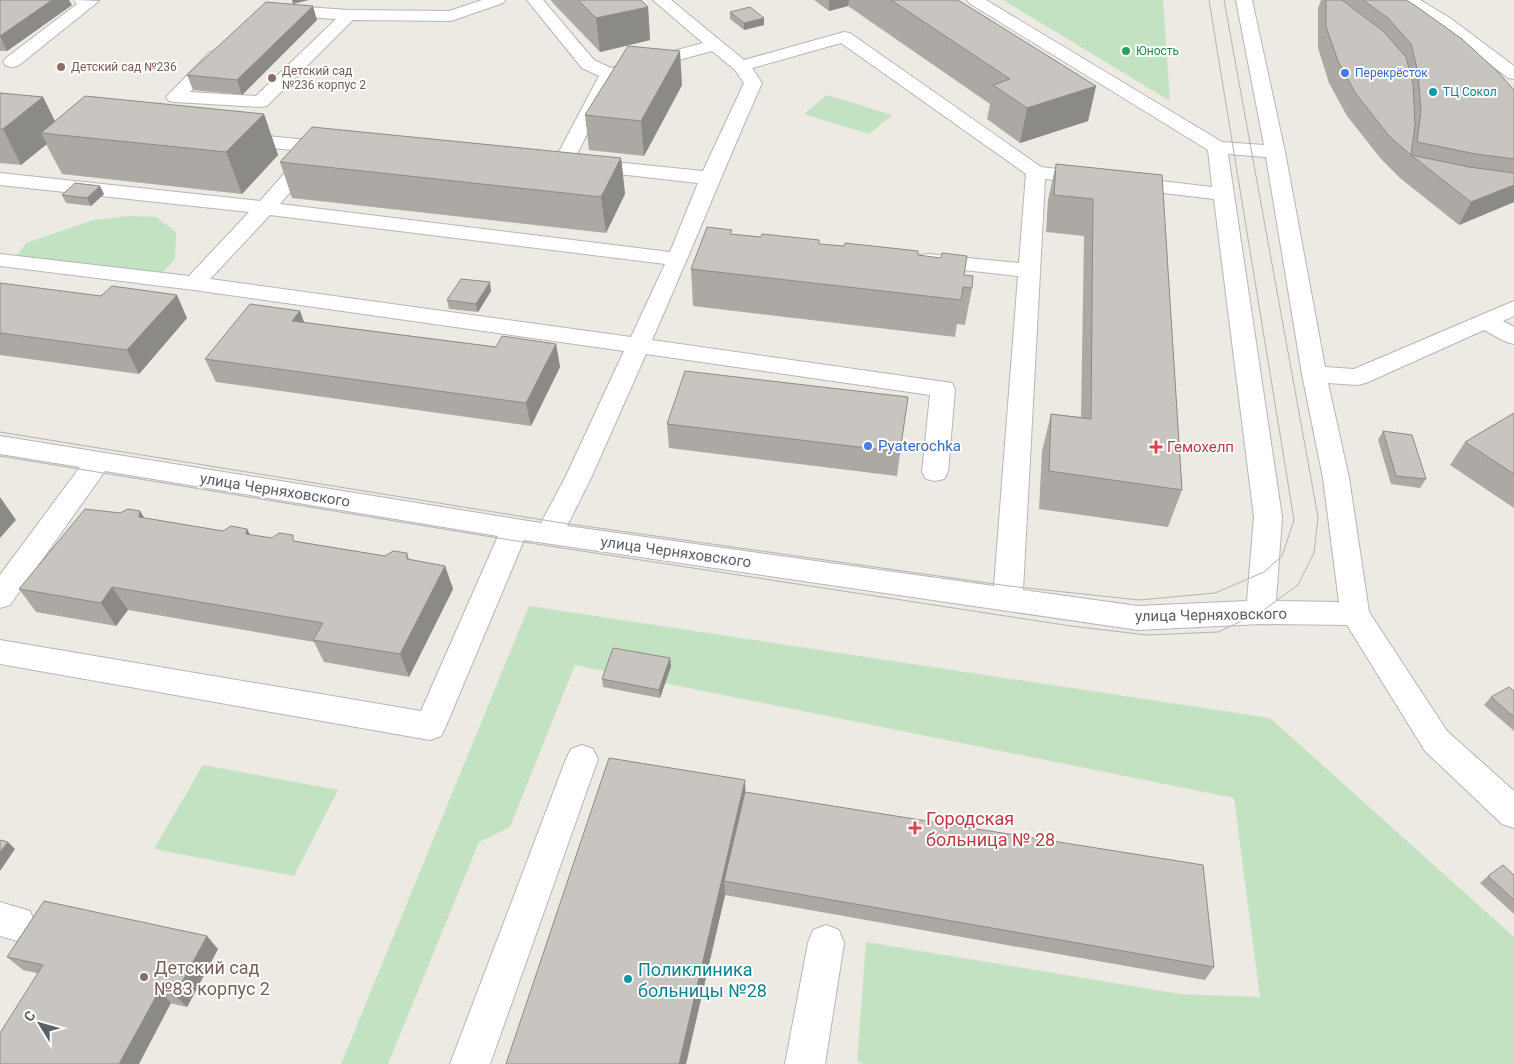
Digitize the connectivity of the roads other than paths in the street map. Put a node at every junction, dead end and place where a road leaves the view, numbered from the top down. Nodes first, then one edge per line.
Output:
1 (82, 0) edge
2 (497, 0) edge
3 (535, 0) edge
4 (684, 0) edge
5 (975, 0) edge
6 (1244, 0) edge
7 (1408, 0) edge
8 (664, 2) edge
9 (265, 15) edge
10 (349, 15) junction
11 (231, 43) edge
12 (714, 45) junction
13 (12, 62) dead end
14 (741, 66) junction
15 (609, 74) junction
16 (1514, 74) edge
17 (221, 137) edge
18 (350, 141) edge
19 (318, 147) junction
20 (1217, 147) junction
21 (1275, 152) junction
22 (544, 161) edge
23 (54, 163) dead end
24 (563, 163) junction
25 (1036, 172) junction
26 (0, 178) edge
27 (710, 178) junction
28 (34, 182) junction
29 (1224, 194) junction
30 (265, 208) junction
31 (913, 258) edge
32 (678, 259) junction
33 (0, 260) edge
34 (1029, 271) junction
35 (194, 283) junction
36 (1514, 308) edge
37 (1486, 321) junction
38 (1514, 338) edge
39 (639, 345) junction
40 (1314, 374) junction
41 (0, 445) edge
42 (99, 461) junction
43 (935, 472) dead end
44 (515, 529) junction
45 (550, 534) junction
46 (0, 597) edge
47 (1008, 598) junction
48 (1261, 612) junction
49 (1355, 614) junction
50 (0, 652) edge
51 (582, 759) dead end
52 (1514, 813) edge
53 (826, 943) dead end
54 (470, 1064) edge
55 (805, 1064) edge

1 - 13 street
2 - 10 street
3 - 15 street
4 - 8 street
5 - 20 street
6 - 21 street
7 - 16 street
8 - 12 street
9 - 10 street
10 - 11 street
12 - 14 street
12 - 15 street
14 - 25 street
14 - 27 street
15 - 24 street
17 - 19 street
18 - 19 street
19 - 30 street
20 - 21 street
20 - 29 street
21 - 40 street
22 - 24 street
23 - 28 street
24 - 27 street
25 - 29 street
25 - 34 street
26 - 28 street
27 - 32 street
28 - 30 street
29 - 48 street
30 - 32 street
30 - 35 street
31 - 34 street
32 - 39 street
33 - 35 street
34 - 47 street
35 - 39 street
36 - 37 street
37 - 38 street
37 - 40 street
39 - 43 street
39 - 45 street
40 - 49 street
41 - 42 street, улица Черняховского
42 - 44 street, улица Черняховского
42 - 46 street
44 - 45 street, улица Черняховского
44 - 50 street
45 - 47 street, улица Черняховского
47 - 48 street, улица Черняховского
48 - 49 street, улица Черняховского
49 - 52 street
51 - 54 street
53 - 55 street

